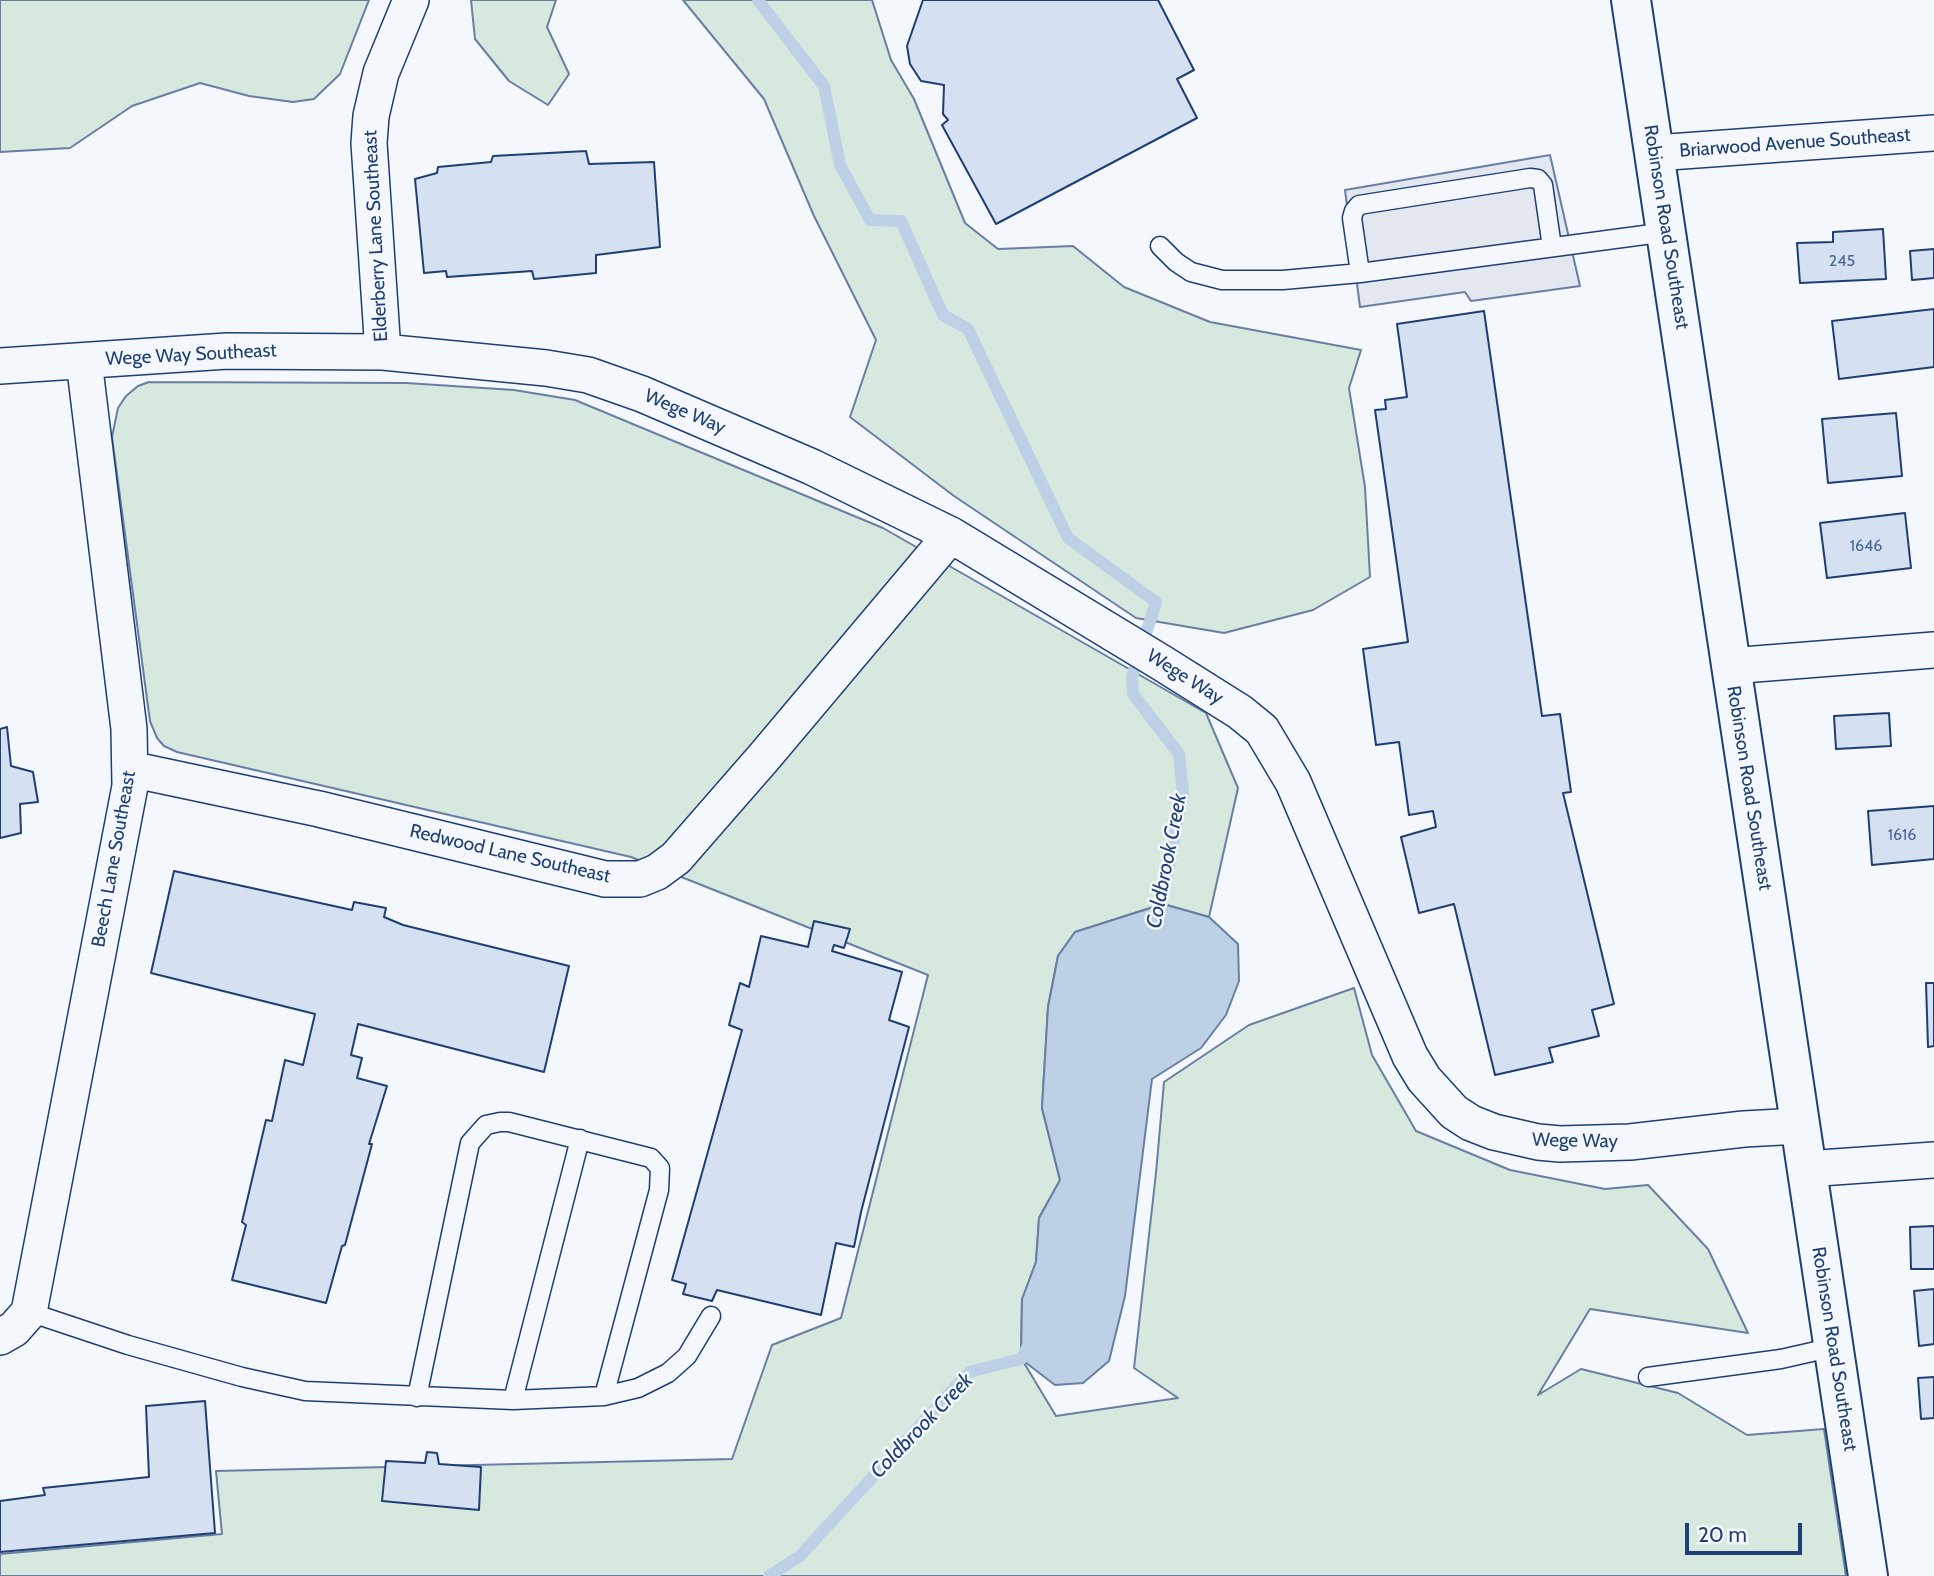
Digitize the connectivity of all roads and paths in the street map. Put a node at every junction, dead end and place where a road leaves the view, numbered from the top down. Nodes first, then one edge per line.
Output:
1 (411, 0) edge
2 (1631, 0) edge
3 (1934, 132) edge
4 (1655, 153) junction
5 (1667, 232) junction
6 (1160, 246) dead end
7 (1552, 247) junction
8 (1360, 273) junction
9 (383, 352) junction
10 (84, 361) junction
11 (0, 366) edge
12 (951, 535) junction
13 (1934, 650) edge
14 (1730, 666) junction
15 (130, 769) junction
16 (1800, 1126) junction
17 (580, 1139) junction
18 (1934, 1160) edge
19 (1806, 1169) junction
20 (29, 1312) junction
21 (710, 1315) dead end
22 (0, 1336) edge
23 (1834, 1348) junction
24 (1648, 1377) dead end
25 (417, 1396) junction
26 (604, 1396) junction
27 (513, 1400) junction
28 (1868, 1576) edge

1 - 9 street, Elderberry Lane Southeast
2 - 4 main road, Robinson Road Southeast
3 - 4 street, Briarwood Avenue Southeast
4 - 5 main road, Robinson Road Southeast
5 - 7 lane
5 - 14 main road, Robinson Road Southeast
6 - 8 lane
7 - 8 lane
7 - 8 lane
9 - 10 street, Wege Way Southeast
9 - 12 street, Wege Way
10 - 11 street, Wege Way Southeast
10 - 15 street, Beech Lane Southeast
12 - 15 street, Redwood Lane Southeast
12 - 16 street, Wege Way
13 - 14 street
14 - 16 main road, Robinson Road Southeast
15 - 20 street, Beech Lane Southeast
16 - 19 main road, Robinson Road Southeast
17 - 25 lane
17 - 26 lane
17 - 27 lane
18 - 19 street
19 - 23 main road, Robinson Road Southeast
20 - 22 street
20 - 25 lane
21 - 26 lane
23 - 24 lane
23 - 28 main road, Robinson Road Southeast
25 - 27 lane
26 - 27 lane

